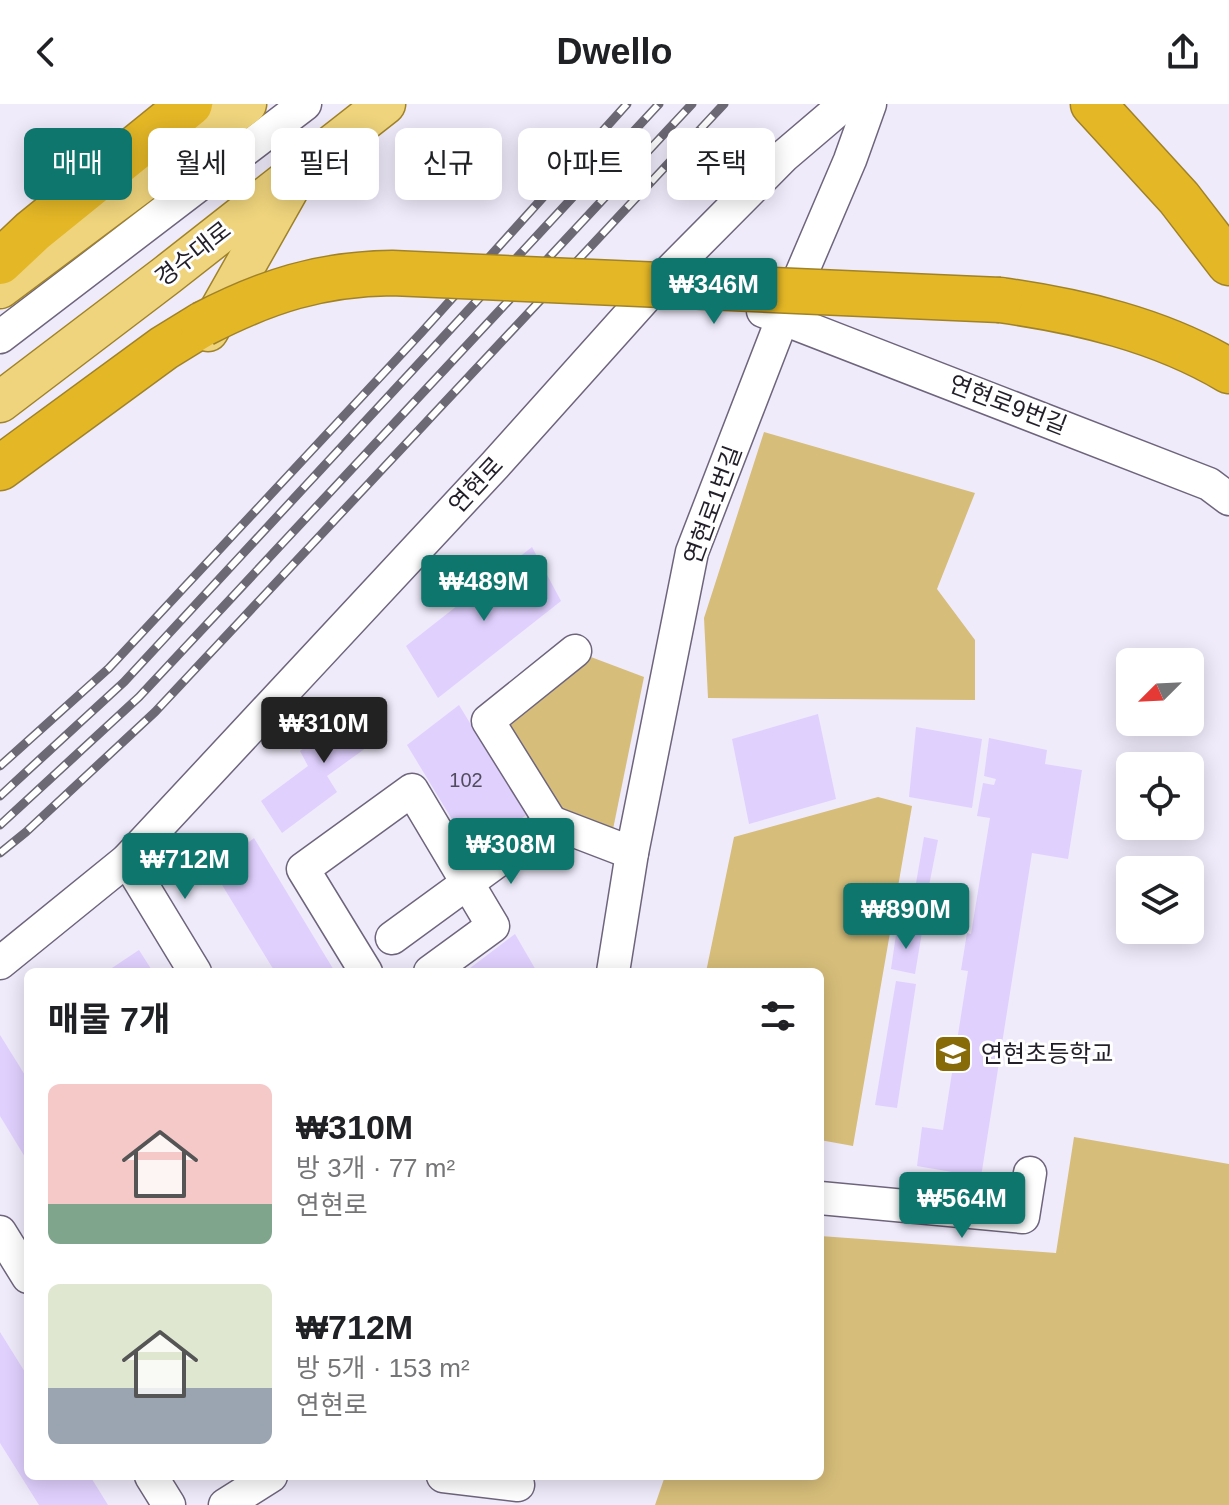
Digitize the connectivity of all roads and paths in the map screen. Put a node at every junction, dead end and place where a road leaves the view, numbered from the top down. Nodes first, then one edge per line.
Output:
1 (173, 104) edge
2 (190, 104) edge
3 (246, 104) edge
4 (305, 104) edge
5 (385, 104) edge
6 (845, 104) edge
7 (870, 104) edge
8 (1093, 104) edge
9 (355, 128) edge
10 (132, 147) edge
11 (132, 151) edge
12 (271, 194) edge
13 (72, 200) edge
14 (283, 200) edge
15 (0, 262) edge
16 (1229, 263) edge
17 (660, 281) junction
18 (0, 288) edge
19 (783, 317) junction
20 (0, 337) edge
21 (1229, 371) edge
22 (0, 402) edge
23 (0, 468) edge
24 (0, 492) edge
25 (1229, 499) edge
26 (575, 651) dead end
27 (551, 822) junction
28 (632, 853) junction
29 (127, 860) junction
30 (468, 883) junction
31 (392, 938) dead end
32 (0, 963) edge
33 (193, 968) edge
34 (364, 968) edge
35 (435, 968) edge
36 (614, 968) edge
37 (1030, 1173) dead end
38 (824, 1198) edge
39 (153, 1480) edge
40 (265, 1480) edge
41 (472, 1480) edge
42 (516, 1486) edge
43 (169, 1505) edge
44 (225, 1505) edge

1 - 10 highway
2 - 11 highway
3 - 18 main road
4 - 20 street
5 - 9 main road, 경수대로
6 - 17 street, 연현로
7 - 19 street, 연현로1번길
8 - 16 highway
12 - 22 main road, 경수대로
13 - 15 highway
14 - 24 main road
17 - 19 street, 연현로9번길
17 - 29 street, 연현로
19 - 25 street, 연현로9번길
19 - 28 street, 연현로1번길
21 - 23 highway, bridge
26 - 27 street
27 - 28 street
27 - 30 street
28 - 36 street, 연현로1번길
29 - 32 street, 연현로
29 - 33 street
30 - 31 street
30 - 34 street
30 - 35 street
37 - 38 street
39 - 43 street
40 - 44 street
41 - 42 street

